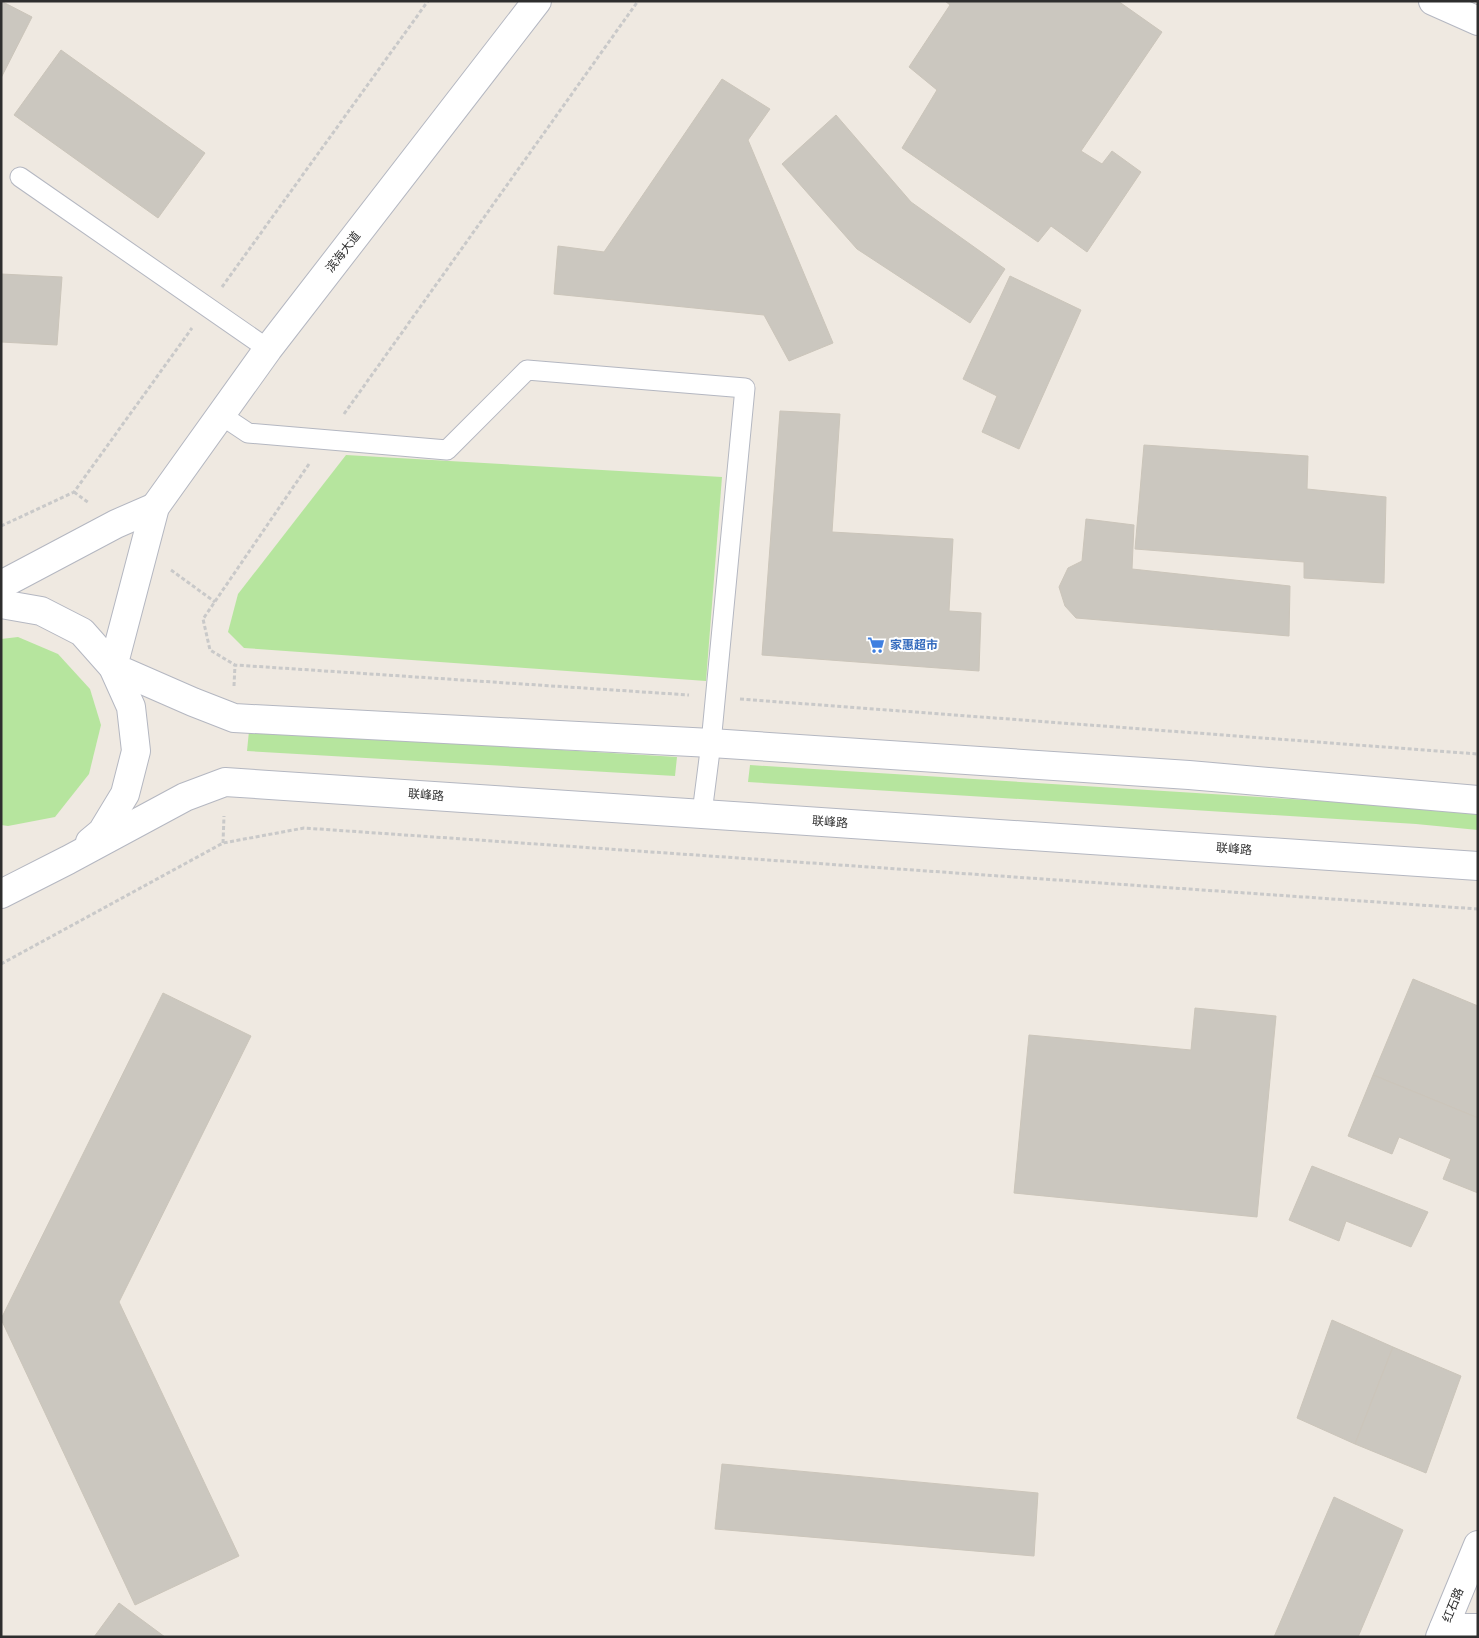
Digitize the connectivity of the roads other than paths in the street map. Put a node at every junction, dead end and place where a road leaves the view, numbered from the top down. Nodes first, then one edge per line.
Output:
1 (537, 1) edge
2 (1433, 1) edge
3 (1478, 20) edge
4 (20, 176) dead end
5 (268, 349) junction
6 (221, 415) junction
7 (155, 507) junction
8 (1, 584) edge
9 (1, 604) edge
10 (114, 667) junction
11 (711, 743) junction
12 (1478, 800) edge
13 (702, 813) junction
14 (68, 860) junction
15 (1478, 866) edge
16 (1, 878) edge
17 (1, 894) edge
18 (1478, 1545) edge
19 (1478, 1628) edge
20 (1442, 1632) edge

1 - 5 main road, 滨海大道
2 - 3 main road
4 - 5 lane
5 - 6 main road, 滨海大道
6 - 7 main road, 滨海大道
6 - 11 lane
7 - 8 main road
7 - 10 main road
9 - 10 main road
10 - 11 main road
10 - 14 main road
11 - 12 main road
11 - 13 lane
13 - 14 main road, 联峰路
13 - 15 main road, 联峰路
14 - 16 main road
14 - 17 main road
18 - 20 main road, 红石路
19 - 20 main road

